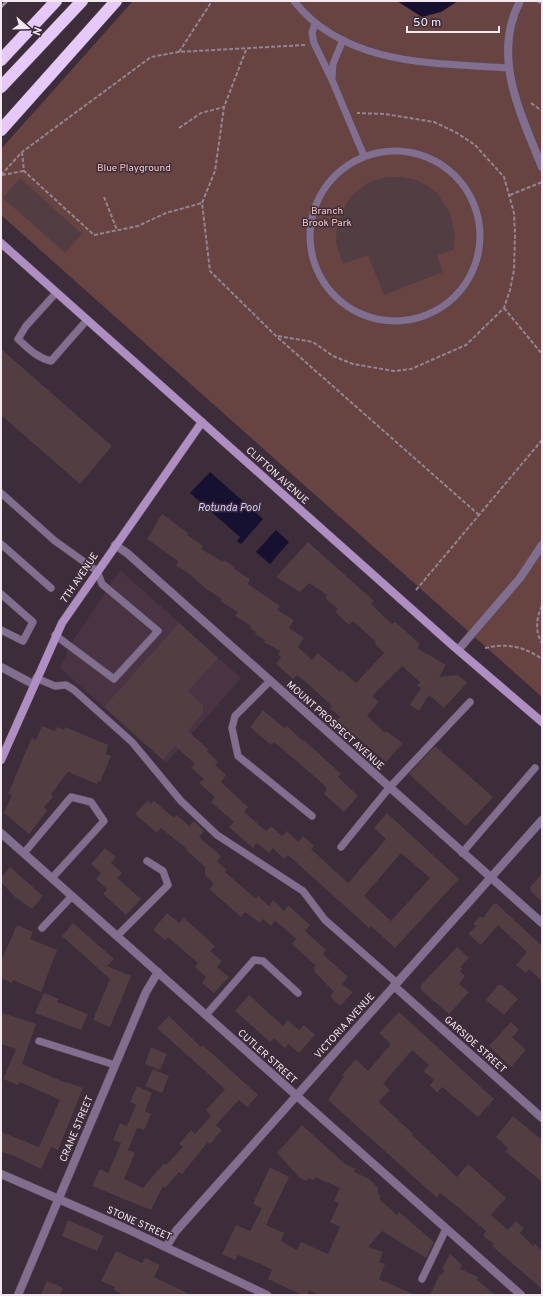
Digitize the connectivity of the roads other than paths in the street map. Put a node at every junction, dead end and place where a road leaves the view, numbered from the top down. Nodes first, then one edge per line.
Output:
1 (56, 1) edge
2 (82, 1) edge
3 (116, 1) edge
4 (294, 1) edge
5 (520, 1) edge
6 (315, 23) junction
7 (343, 40) junction
8 (1, 60) edge
9 (508, 68) junction
10 (332, 80) junction
11 (1, 87) edge
12 (1, 130) edge
13 (364, 156) junction
14 (542, 167) edge
15 (1, 243) edge
16 (56, 293) junction
17 (87, 320) junction
18 (202, 422) junction
19 (1, 493) edge
20 (1, 544) edge
21 (115, 545) junction
22 (542, 545) edge
23 (96, 571) junction
24 (51, 588) dead end
25 (1, 594) edge
26 (1, 630) edge
27 (55, 635) junction
28 (458, 650) junction
29 (1, 667) edge
30 (35, 681) junction
31 (270, 681) junction
32 (470, 702) dead end
33 (542, 722) edge
34 (1, 760) edge
35 (535, 768) dead end
36 (389, 788) junction
37 (312, 816) dead end
38 (542, 820) edge
39 (1, 833) edge
40 (341, 847) dead end
41 (462, 852) junction
42 (24, 853) junction
43 (147, 861) dead end
44 (52, 878) junction
45 (490, 878) junction
46 (72, 896) junction
47 (542, 923) edge
48 (42, 928) dead end
49 (117, 936) junction
50 (158, 972) junction
51 (395, 985) junction
52 (298, 993) dead end
53 (206, 1015) junction
54 (39, 1041) dead end
55 (115, 1065) junction
56 (296, 1096) junction
57 (542, 1118) edge
58 (1, 1174) edge
59 (59, 1199) junction
60 (446, 1229) junction
61 (166, 1247) junction
62 (422, 1279) dead end
63 (18, 1295) edge
64 (267, 1295) edge
65 (521, 1295) edge

1 - 8 highway
2 - 11 highway
3 - 12 highway
4 - 6 lane
5 - 9 street
6 - 7 lane
6 - 10 lane
7 - 9 lane
7 - 10 lane
9 - 14 street
10 - 13 lane
13 - 13 lane
15 - 16 main road, CLIFTON AVENUE
16 - 17 main road, CLIFTON AVENUE
16 - 17 lane
17 - 18 main road, CLIFTON AVENUE
18 - 21 main road, 7TH AVENUE
18 - 28 main road, CLIFTON AVENUE
19 - 23 lane
20 - 24 lane
21 - 23 main road, 7TH AVENUE
21 - 31 street, MOUNT PROSPECT AVENUE
22 - 28 street
23 - 27 main road, 7TH AVENUE
23 - 27 lane
25 - 26 lane
27 - 30 main road, 7TH AVENUE
28 - 33 main road, CLIFTON AVENUE
29 - 30 street
30 - 34 main road, 7TH AVENUE
30 - 51 lane
31 - 36 street, MOUNT PROSPECT AVENUE
31 - 37 lane
32 - 36 lane
35 - 41 lane
36 - 40 lane
36 - 41 street, MOUNT PROSPECT AVENUE
38 - 45 street, VICTORIA AVENUE
39 - 42 street, CUTLER STREET
41 - 45 street, MOUNT PROSPECT AVENUE
42 - 44 street, CUTLER STREET
42 - 44 lane
43 - 49 lane
44 - 46 street, CUTLER STREET
45 - 47 street, MOUNT PROSPECT AVENUE
45 - 51 street, VICTORIA AVENUE
46 - 48 lane
46 - 49 street, CUTLER STREET
49 - 50 street, CUTLER STREET
50 - 53 street, CUTLER STREET
50 - 55 street, CRANE STREET
51 - 56 street, VICTORIA AVENUE
51 - 57 street, GARSIDE STREET
52 - 53 lane
53 - 56 street, CUTLER STREET
54 - 55 lane
55 - 59 street, CRANE STREET
56 - 60 street, CUTLER STREET
56 - 61 street, VICTORIA AVENUE
58 - 59 street, STONE STREET
59 - 61 street, STONE STREET
59 - 63 street, CRANE STREET
60 - 62 lane
60 - 65 street, CUTLER STREET
61 - 64 street, STONE STREET

